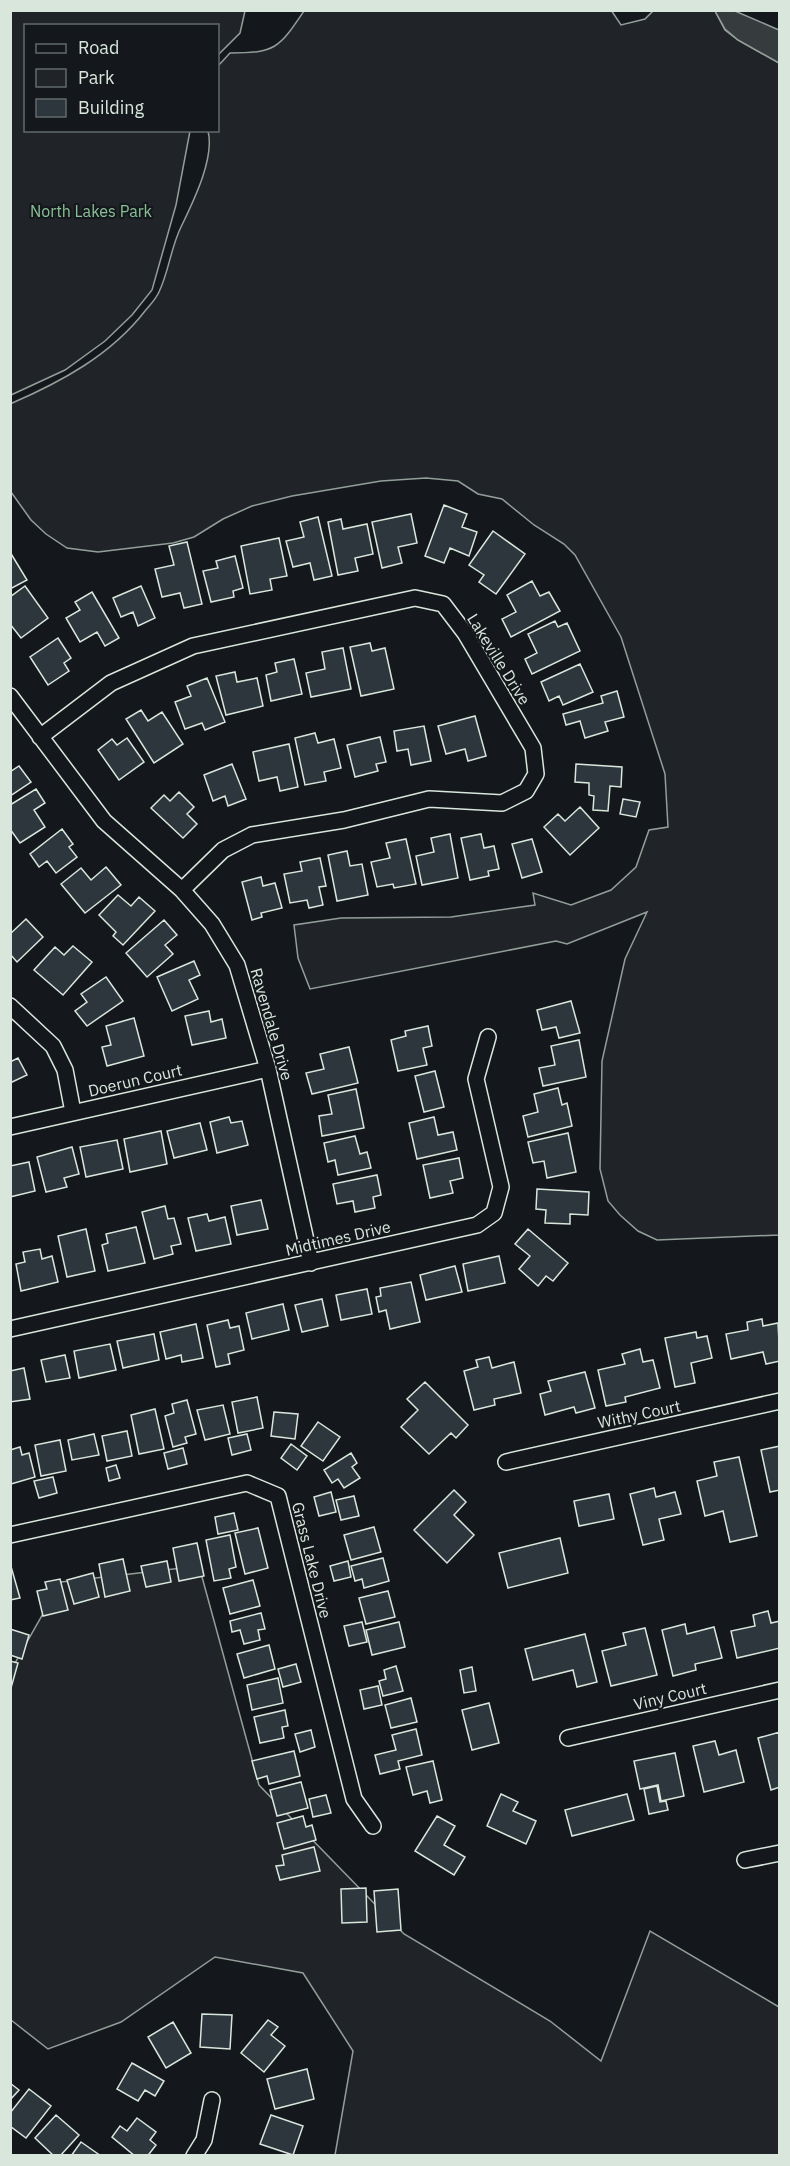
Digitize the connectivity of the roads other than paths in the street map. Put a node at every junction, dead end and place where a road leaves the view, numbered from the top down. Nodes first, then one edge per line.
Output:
1 (10, 696) edge
2 (40, 737) junction
3 (182, 890) junction
4 (10, 1006) edge
5 (488, 1037) dead end
6 (268, 1069) junction
7 (73, 1112) junction
8 (10, 1127) edge
9 (311, 1263) junction
10 (10, 1329) edge
11 (780, 1401) edge
12 (506, 1462) dead end
13 (10, 1535) edge
14 (780, 1690) edge
15 (568, 1738) dead end
16 (373, 1826) dead end
17 (780, 1853) edge
18 (745, 1860) dead end
19 (212, 2100) dead end
20 (194, 2156) edge

1 - 2 street, Ravendale Drive
2 - 3 street, Ravendale Drive
2 - 3 street, Lakeville Drive
3 - 6 street, Ravendale Drive
4 - 7 street
5 - 9 street, Midtimes Drive
6 - 7 street, Doerun Court
6 - 9 street, Ravendale Drive
7 - 8 street, Doerun Court
9 - 10 street, Midtimes Drive
11 - 12 street, Withy Court
13 - 16 street, Grass Lake Drive
14 - 15 street, Viny Court
17 - 18 street
19 - 20 street

